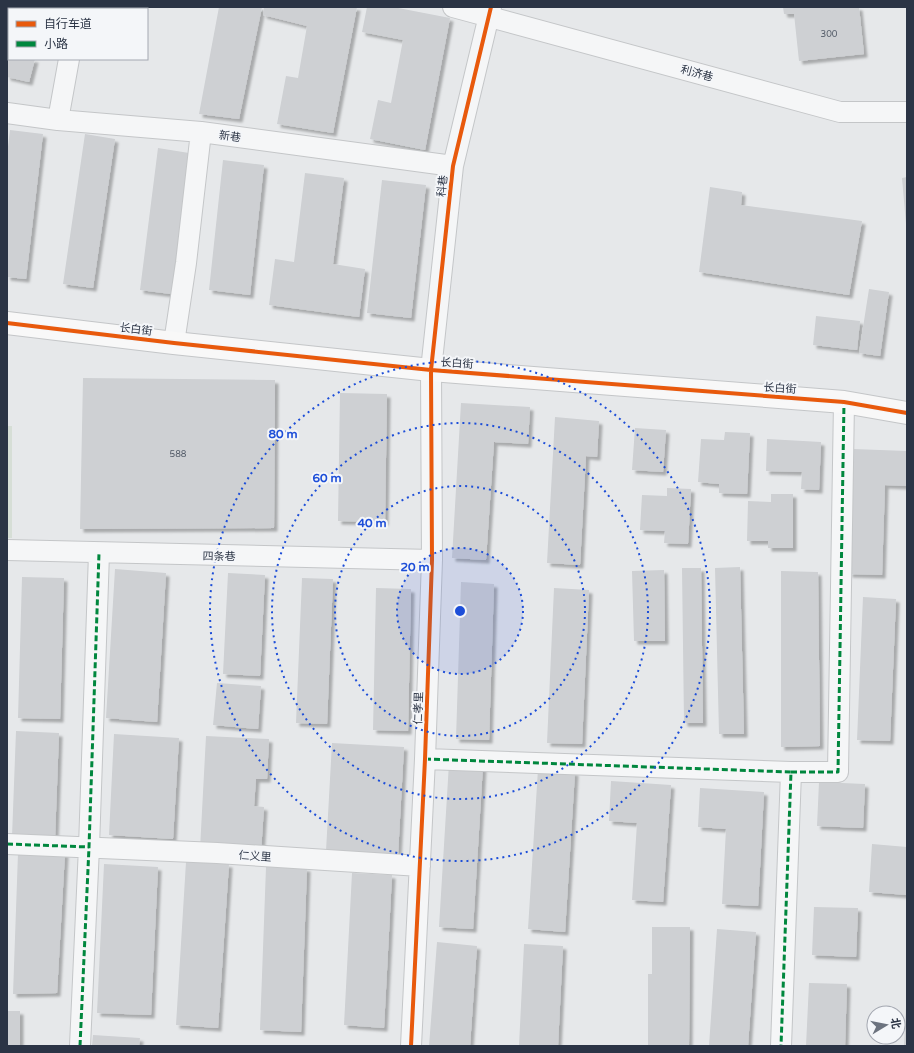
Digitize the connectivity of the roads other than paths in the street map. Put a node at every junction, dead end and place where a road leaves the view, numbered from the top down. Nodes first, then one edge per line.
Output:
1 (453, 7) edge
2 (490, 12) edge
3 (69, 60) edge
4 (907, 112) edge
5 (7, 114) edge
6 (58, 120) junction
7 (201, 132) junction
8 (453, 166) junction
9 (7, 323) edge
10 (174, 343) junction
11 (431, 370) junction
12 (844, 402) junction
13 (907, 413) edge
14 (7, 550) edge
15 (99, 553) junction
16 (432, 560) junction
17 (425, 759) junction
18 (790, 772) junction
19 (7, 844) edge
20 (89, 847) junction
21 (420, 866) junction
22 (80, 1046) edge
23 (411, 1046) edge
24 (781, 1046) edge

1 - 2 street, 利济巷
2 - 4 street, 利济巷
2 - 8 street, 科巷
3 - 6 street
5 - 6 street, 新巷
6 - 7 street, 新巷
7 - 8 street, 新巷
7 - 10 street
8 - 11 street, 科巷
9 - 10 street, 长白街
10 - 11 street, 长白街
11 - 12 street, 长白街
11 - 16 street, 仁孝里
12 - 13 street, 长白街
12 - 18 street
14 - 15 street, 四条巷
15 - 16 street, 四条巷
15 - 20 street
16 - 17 street, 仁孝里
17 - 18 street
17 - 21 street, 仁孝里
18 - 24 street
19 - 20 street, 仁义里
20 - 21 street, 仁义里
20 - 22 street
21 - 23 street, 仁孝里

